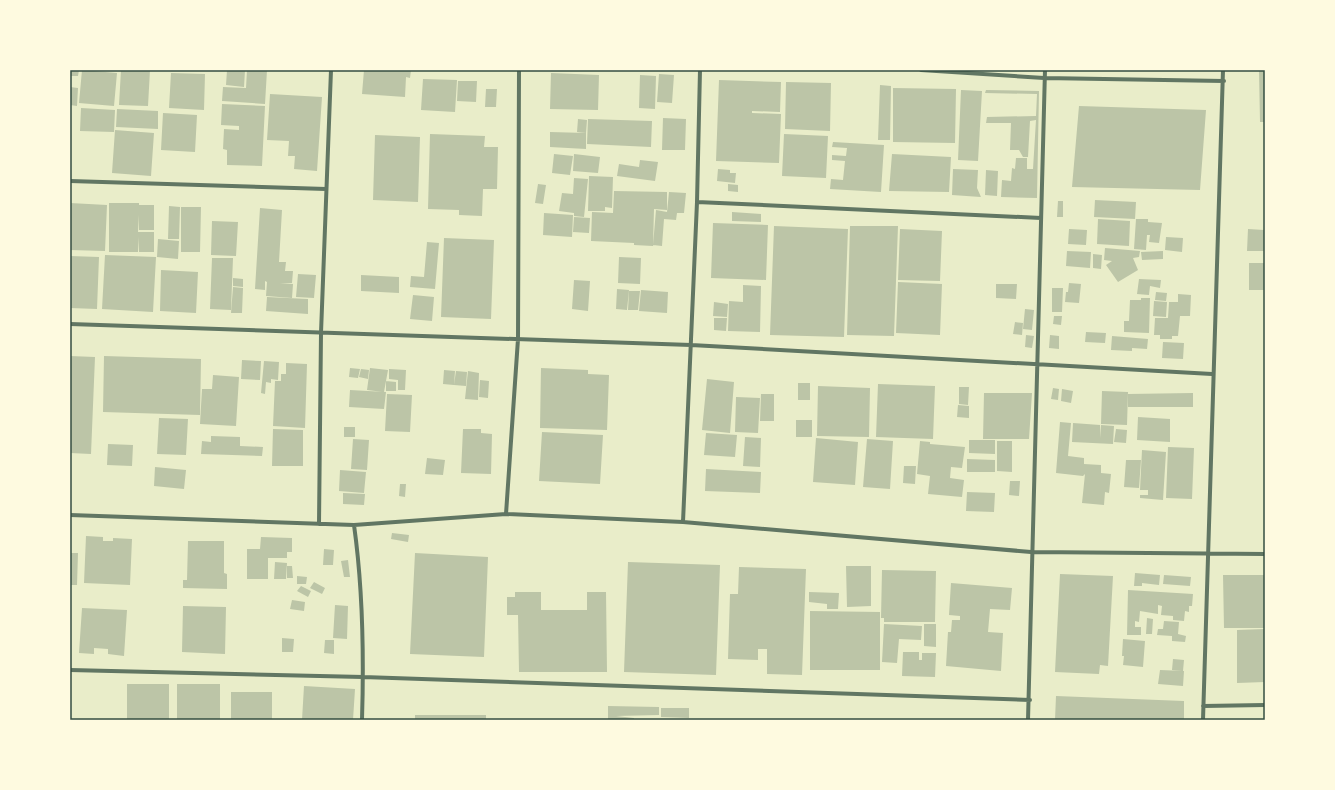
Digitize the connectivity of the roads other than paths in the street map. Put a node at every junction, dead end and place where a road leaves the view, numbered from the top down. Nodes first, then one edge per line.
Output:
1 (331, 70) edge
2 (519, 70) edge
3 (700, 70) edge
4 (921, 70) edge
5 (1045, 70) edge
6 (1223, 70) edge
7 (1044, 78) junction
8 (1224, 81) junction
9 (70, 181) edge
10 (326, 189) junction
11 (697, 202) junction
12 (1041, 218) junction
13 (70, 324) edge
14 (321, 333) junction
15 (518, 339) junction
16 (691, 345) junction
17 (1037, 363) junction
18 (1212, 374) junction
19 (506, 514) junction
20 (70, 516) edge
21 (683, 522) junction
22 (319, 524) junction
23 (354, 525) junction
24 (1032, 552) junction
25 (1208, 554) junction
26 (1265, 554) edge
27 (70, 670) edge
28 (363, 677) junction
29 (1030, 700) junction
30 (1265, 705) edge
31 (1203, 706) junction
32 (362, 720) edge
33 (1028, 720) edge
34 (1203, 720) edge

1 - 10 street
2 - 15 street
3 - 11 street
4 - 7 street
5 - 7 street
6 - 8 street
7 - 8 street
7 - 12 street
8 - 18 street
9 - 10 street
10 - 14 street
11 - 12 street
11 - 16 street
12 - 17 street
13 - 14 street
14 - 15 street
14 - 22 street
15 - 16 street
15 - 19 street
16 - 17 street
16 - 21 street
17 - 18 street
17 - 24 street
18 - 25 street
19 - 21 street
19 - 23 street
20 - 22 street
21 - 24 street
22 - 23 street
23 - 28 street
24 - 25 street
24 - 29 street
25 - 26 street
25 - 31 street
27 - 28 street
28 - 29 street
28 - 32 street
29 - 33 street
30 - 31 street
31 - 34 street

